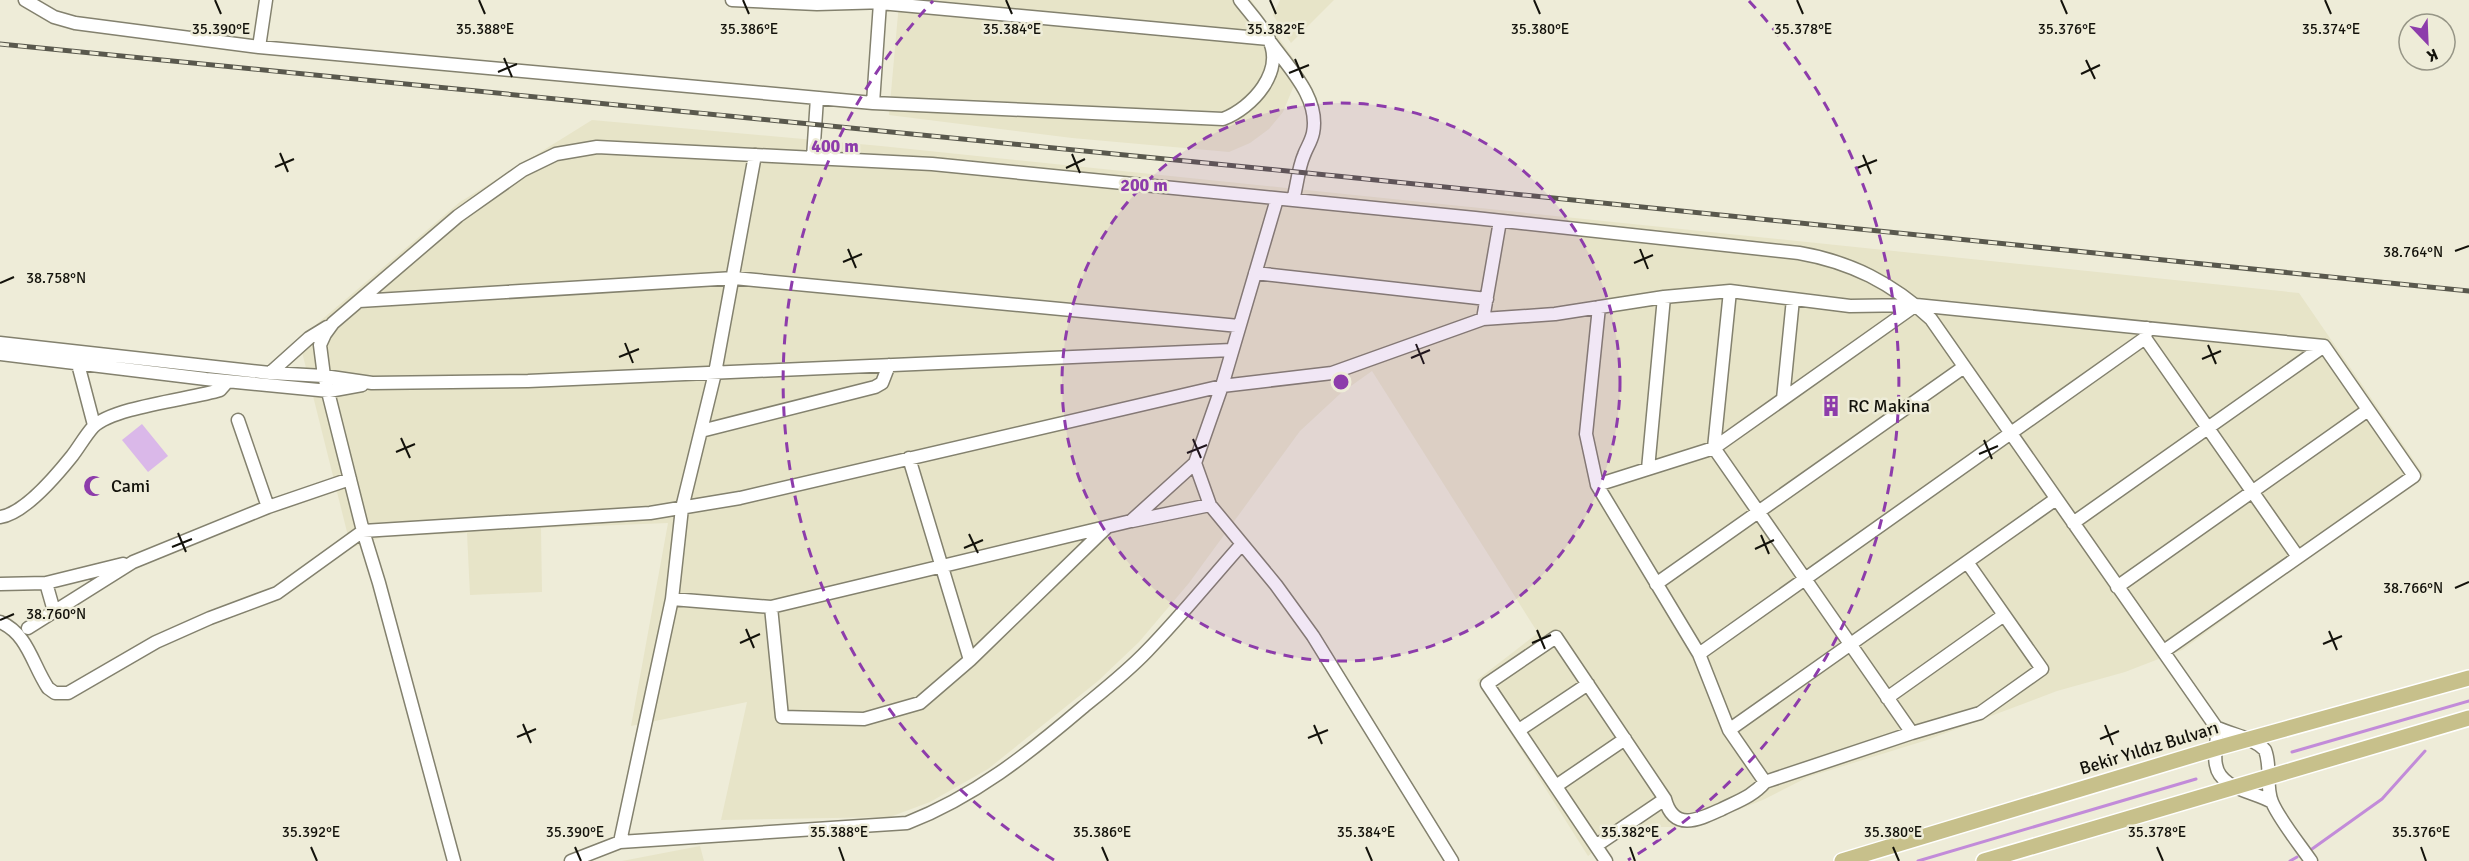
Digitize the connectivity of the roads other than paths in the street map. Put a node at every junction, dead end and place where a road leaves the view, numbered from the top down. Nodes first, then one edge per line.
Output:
1 (25, 0) edge
2 (266, 0) edge
3 (732, 0) edge
4 (750, 0) edge
5 (909, 0) edge
6 (1240, 0) edge
7 (780, 1) edge
8 (880, 3) junction
9 (1269, 39) junction
10 (259, 47) junction
11 (817, 98) junction
12 (873, 102) junction
13 (755, 155) junction
14 (813, 158) junction
15 (1277, 199) junction
16 (1293, 200) junction
17 (1500, 221) junction
18 (1255, 273) junction
19 (734, 278) junction
20 (1730, 291) junction
21 (1665, 297) junction
22 (1487, 299) junction
23 (1793, 299) junction
24 (359, 301) junction
25 (1916, 305) junction
26 (1599, 307) junction
27 (1484, 319) junction
28 (333, 323) junction
29 (1239, 326) junction
30 (2146, 333) junction
31 (0, 343) edge
32 (2324, 346) junction
33 (1232, 350) junction
34 (0, 354) edge
35 (78, 364) junction
36 (889, 365) junction
37 (1964, 367) junction
38 (270, 373) junction
39 (715, 373) junction
40 (324, 376) junction
41 (228, 382) junction
42 (372, 383) junction
43 (1222, 386) junction
44 (328, 391) junction
45 (1783, 399) junction
46 (2368, 410) junction
47 (238, 420) dead end
48 (94, 425) junction
49 (2208, 428) junction
50 (701, 431) junction
51 (2010, 434) junction
52 (1714, 448) junction
53 (909, 458) junction
54 (1195, 463) junction
55 (1648, 469) junction
56 (350, 479) junction
57 (1597, 485) junction
58 (2252, 492) junction
59 (2056, 499) junction
60 (1210, 505) junction
61 (268, 507) junction
62 (682, 508) junction
63 (1758, 512) junction
64 (0, 518) edge
65 (1131, 521) junction
66 (2073, 523) junction
67 (1107, 527) junction
68 (363, 531) junction
69 (1241, 545) junction
70 (2298, 557) junction
71 (133, 562) junction
72 (1967, 562) junction
73 (940, 567) junction
74 (1804, 579) junction
75 (46, 583) junction
76 (0, 584) edge
77 (1656, 584) junction
78 (2118, 587) junction
79 (672, 598) junction
80 (771, 607) junction
81 (54, 611) junction
82 (2004, 615) junction
83 (0, 622) edge
84 (28, 628) dead end
85 (1850, 644) junction
86 (2164, 651) junction
87 (1699, 654) junction
88 (970, 660) junction
89 (2469, 678) edge
90 (1588, 684) junction
91 (1887, 698) junction
92 (2469, 718) edge
93 (2216, 728) junction
94 (1519, 730) junction
95 (1729, 730) junction
96 (1912, 733) junction
97 (1625, 739) junction
98 (2249, 739) junction
99 (2217, 748) junction
100 (2271, 776) junction
101 (1766, 782) junction
102 (1556, 786) junction
103 (2236, 787) junction
104 (1665, 799) junction
105 (2272, 802) junction
106 (620, 842) junction
107 (1597, 845) junction
108 (454, 861) edge
109 (571, 861) edge
110 (1452, 861) edge
111 (1606, 861) edge
112 (1842, 861) edge
113 (1984, 861) edge
114 (2311, 861) edge

1 - 10 street
2 - 10 street
3 - 4 street
4 - 7 street
5 - 8 street
6 - 9 street
7 - 8 street
8 - 9 street
8 - 12 street
9 - 12 street
9 - 16 street
10 - 11 street
11 - 12 street
11 - 14 street
13 - 14 street
13 - 19 street
13 - 24 street
14 - 15 street
15 - 16 street
15 - 18 street
16 - 17 street
17 - 22 street
17 - 25 street
18 - 22 street
18 - 29 street
19 - 24 street
19 - 29 street
19 - 39 street
20 - 21 street
20 - 23 street
20 - 52 street
21 - 26 street
21 - 55 street
22 - 27 street
23 - 25 street
23 - 45 street
24 - 28 street
25 - 30 street
25 - 37 street
25 - 45 street
26 - 27 street
26 - 57 street
27 - 43 street
28 - 38 street
28 - 40 street
29 - 33 street
30 - 32 street
30 - 49 street
30 - 51 street
31 - 38 street
32 - 46 street
32 - 49 street
33 - 36 street
33 - 43 street
34 - 35 street
35 - 41 street
35 - 48 street
36 - 39 street
36 - 50 street
37 - 51 street
37 - 63 street
38 - 40 street
39 - 42 street
39 - 50 street
40 - 42 street
40 - 44 street
41 - 44 street
41 - 48 street
42 - 44 street
43 - 53 street
43 - 54 street
44 - 56 street
45 - 52 street
46 - 58 street
46 - 70 street
47 - 61 street
48 - 64 street
49 - 58 street
49 - 66 street
50 - 62 street
51 - 59 street
51 - 74 street
52 - 55 street
52 - 63 street
53 - 62 street
53 - 73 street
54 - 60 street
54 - 65 street
55 - 57 street
56 - 61 street
56 - 68 street
57 - 77 street
58 - 70 street
58 - 78 street
59 - 66 street
59 - 72 street
60 - 65 street
60 - 69 street
61 - 71 street
62 - 68 street
62 - 79 street
63 - 74 street
63 - 77 street
65 - 67 street
66 - 78 street
67 - 73 street
67 - 88 street
68 - 83 street
68 - 108 street
69 - 106 street
69 - 110 street
70 - 86 street
71 - 75 street
71 - 81 street
72 - 82 street
72 - 85 street
73 - 80 street
73 - 88 street
74 - 85 street
74 - 87 street
75 - 76 street
75 - 81 street
77 - 87 street
78 - 86 street
79 - 80 street
79 - 106 street
80 - 88 street
81 - 84 street
82 - 91 street
82 - 96 street
85 - 91 street
85 - 95 street
86 - 93 street
87 - 95 street
89 - 98 main road, Bekir Yıldız Bulvarı
90 - 94 street
90 - 94 street
90 - 97 street
91 - 96 street
92 - 100 main road
93 - 98 street
93 - 99 street
94 - 102 street
95 - 101 street
96 - 101 street
97 - 102 street
97 - 104 street
98 - 99 main road, Bekir Yıldız Bulvarı
98 - 100 street
99 - 103 street
99 - 112 main road, Bekir Yıldız Bulvarı
100 - 103 main road
100 - 105 street
101 - 104 street
102 - 107 street
103 - 105 street
103 - 113 main road
104 - 107 street
105 - 114 street
106 - 109 street
107 - 111 street

